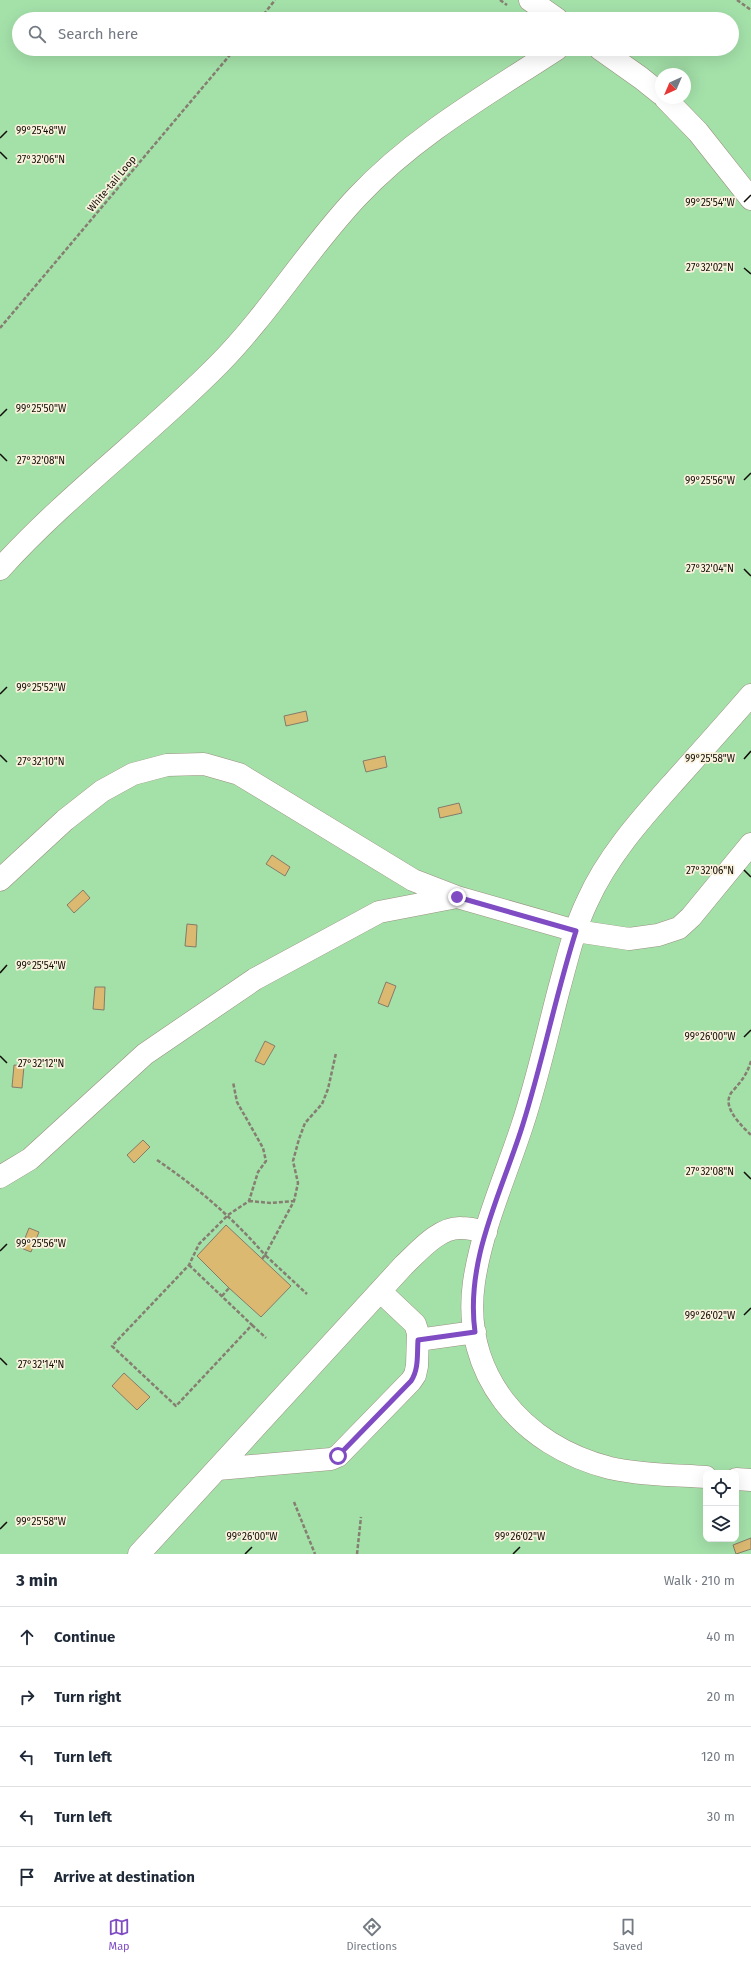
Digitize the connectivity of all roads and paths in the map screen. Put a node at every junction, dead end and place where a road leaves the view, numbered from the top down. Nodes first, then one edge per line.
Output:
1 (275, 0) edge
2 (530, 0) edge
3 (737, 0) edge
4 (751, 10) edge
5 (266, 12) edge
6 (547, 12) edge
7 (229, 56) edge
8 (546, 56) edge
9 (610, 56) edge
10 (655, 89) edge
11 (671, 104) edge
12 (751, 198) edge
13 (0, 328) edge
14 (0, 569) edge
15 (751, 696) edge
16 (751, 844) edge
17 (0, 880) edge
18 (457, 897) junction
19 (576, 931) junction
20 (336, 1053) dead end
21 (751, 1061) edge
22 (233, 1082) dead end
23 (751, 1135) edge
24 (157, 1160) dead end
25 (0, 1176) edge
26 (249, 1201) junction
27 (294, 1201) junction
28 (228, 1215) junction
29 (486, 1232) junction
30 (265, 1255) junction
31 (262, 1258) dead end
32 (189, 1265) junction
33 (229, 1288) dead end
34 (380, 1291) junction
35 (307, 1294) dead end
36 (222, 1296) junction
37 (252, 1325) junction
38 (475, 1332) junction
39 (266, 1338) dead end
40 (418, 1340) junction
41 (218, 1469) junction
42 (703, 1477) edge
43 (739, 1479) edge
44 (751, 1480) edge
45 (294, 1502) dead end
46 (362, 1517) dead end
47 (139, 1554) edge
48 (315, 1554) edge
49 (357, 1554) edge

1 - 5 path
2 - 6 street
3 - 4 path
7 - 13 path, White-tail Loop
8 - 14 street
9 - 10 street
11 - 12 street
15 - 19 street
16 - 19 street
17 - 18 street
18 - 19 street
18 - 25 street
19 - 29 street
20 - 27 path
21 - 23 path
22 - 26 path
24 - 28 path
26 - 27 path
26 - 28 path
27 - 30 path
28 - 30 path
28 - 32 path
29 - 34 street
29 - 38 street
30 - 31 path
30 - 35 path
32 - 36 path
32 - 37 path
33 - 36 path
34 - 40 street
34 - 41 street
36 - 37 path
37 - 39 path
38 - 40 street
38 - 42 street
40 - 41 street
41 - 47 street
43 - 44 street
45 - 48 path
46 - 49 path

